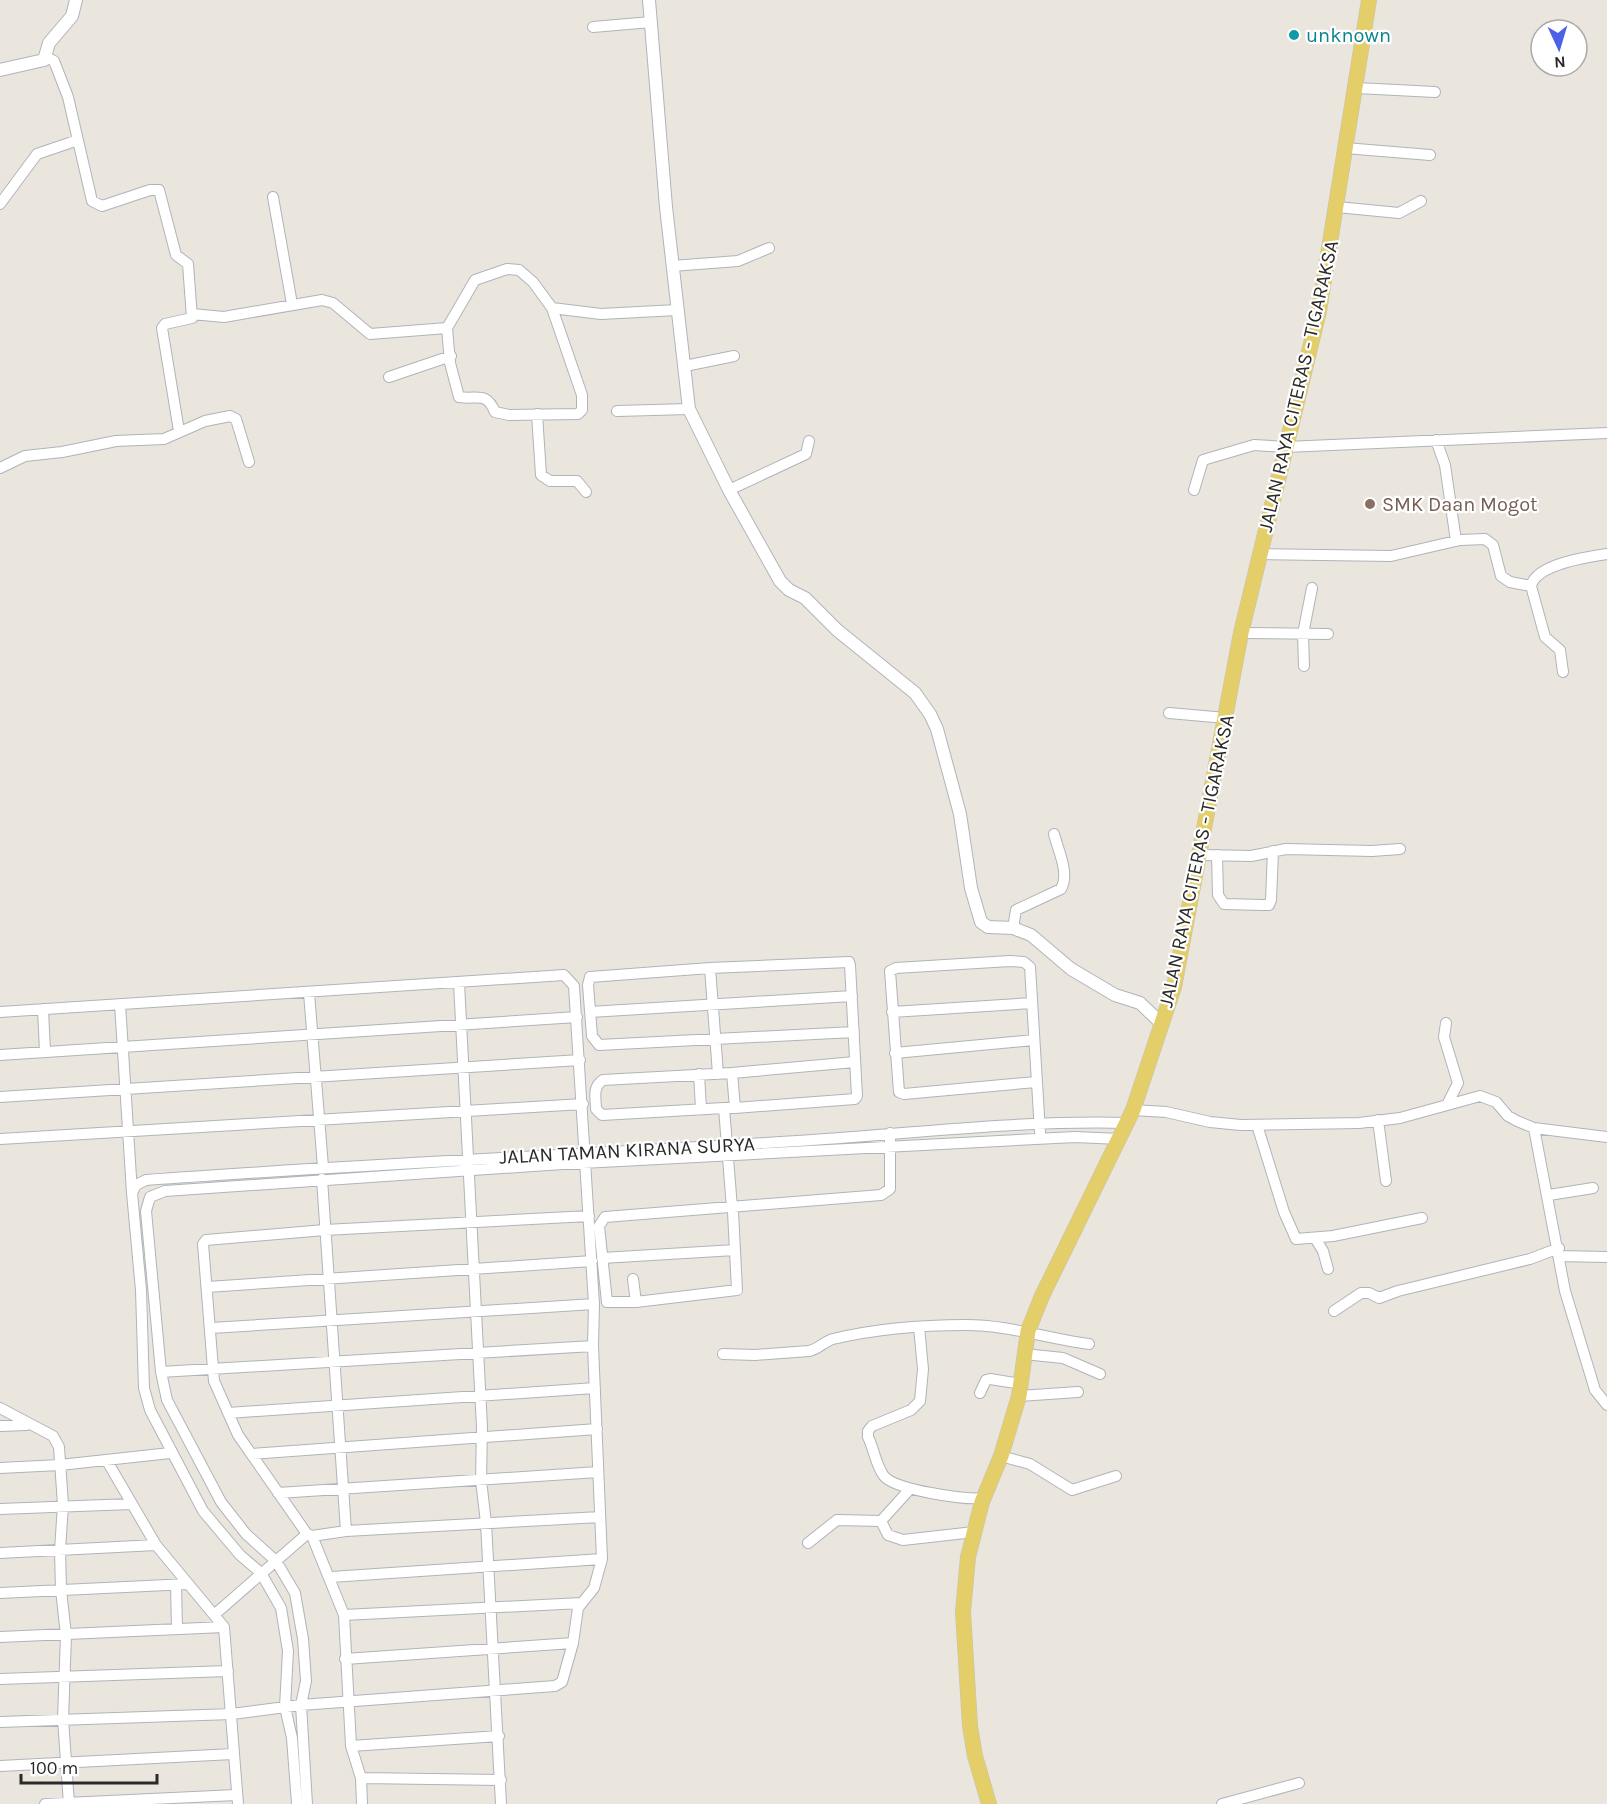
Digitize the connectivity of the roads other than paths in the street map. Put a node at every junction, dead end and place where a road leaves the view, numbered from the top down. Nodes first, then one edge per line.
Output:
1 (76, 0) edge
2 (649, 0) edge
3 (1370, 0) edge
4 (651, 22) junction
5 (593, 27) dead end
6 (46, 57) junction
7 (0, 70) edge
8 (1357, 88) junction
9 (1435, 92) dead end
10 (78, 140) junction
11 (1346, 148) junction
12 (1430, 155) dead end
13 (273, 197) dead end
14 (1421, 201) dead end
15 (0, 204) edge
16 (1337, 207) junction
17 (769, 248) dead end
18 (672, 266) junction
19 (292, 304) junction
20 (552, 308) junction
21 (677, 310) junction
22 (192, 314) junction
23 (447, 328) junction
24 (451, 356) junction
25 (734, 356) dead end
26 (685, 366) junction
27 (389, 377) dead end
28 (689, 409) junction
29 (617, 411) dead end
30 (537, 414) junction
31 (179, 431) junction
32 (1607, 433) edge
33 (1436, 440) junction
34 (809, 441) dead end
35 (1286, 447) junction
36 (249, 462) dead end
37 (0, 468) edge
38 (729, 490) junction
39 (1194, 490) dead end
40 (586, 492) dead end
41 (1456, 541) junction
42 (1260, 554) junction
43 (1607, 554) edge
44 (1531, 586) junction
45 (1312, 588) dead end
46 (1241, 633) junction
47 (1303, 634) junction
48 (1328, 634) dead end
49 (1304, 666) dead end
50 (1563, 672) dead end
51 (1169, 713) dead end
52 (1226, 718) junction
53 (1054, 834) dead end
54 (1400, 849) dead end
55 (1273, 851) junction
56 (1201, 855) junction
57 (1217, 855) junction
58 (1013, 928) junction
59 (710, 968) junction
60 (459, 982) junction
61 (309, 993) junction
62 (852, 996) junction
63 (1032, 1003) junction
64 (120, 1004) junction
65 (712, 1004) junction
66 (43, 1009) junction
67 (0, 1012) edge
68 (590, 1012) junction
69 (892, 1012) junction
70 (577, 1017) junction
71 (1446, 1023) dead end
72 (1162, 1024) junction
73 (461, 1025) junction
74 (854, 1032) junction
75 (312, 1035) junction
76 (716, 1040) junction
77 (1034, 1040) junction
78 (123, 1047) junction
79 (45, 1052) junction
80 (895, 1053) junction
81 (0, 1055) edge
82 (580, 1060) junction
83 (855, 1062) junction
84 (463, 1068) junction
85 (732, 1073) junction
86 (699, 1074) junction
87 (718, 1074) junction
88 (316, 1078) junction
89 (1036, 1082) junction
90 (126, 1089) junction
91 (0, 1097) edge
92 (1448, 1103) junction
93 (583, 1104) junction
94 (729, 1108) junction
95 (701, 1109) junction
96 (466, 1110) junction
97 (1131, 1116) junction
98 (319, 1120) junction
99 (1378, 1120) junction
100 (1039, 1125) junction
101 (1257, 1125) junction
102 (1534, 1128) junction
103 (129, 1130) junction
104 (890, 1133) junction
105 (1607, 1137) edge
106 (1041, 1138) junction
107 (0, 1139) edge
108 (1120, 1139) junction
109 (891, 1147) junction
110 (728, 1150) junction
111 (585, 1157) junction
112 (468, 1158) junction
113 (323, 1167) junction
114 (469, 1171) junction
115 (322, 1179) junction
116 (1386, 1181) dead end
117 (1593, 1188) dead end
118 (132, 1193) junction
119 (1549, 1195) junction
120 (732, 1208) junction
121 (589, 1216) junction
122 (1422, 1218) dead end
123 (472, 1224) junction
124 (325, 1230) junction
125 (1315, 1238) junction
126 (735, 1250) junction
127 (1559, 1252) junction
128 (1607, 1257) edge
129 (597, 1259) junction
130 (1328, 1269) dead end
131 (475, 1270) junction
132 (328, 1278) junction
133 (633, 1279) dead end
134 (207, 1287) junction
135 (636, 1302) junction
136 (594, 1304) junction
137 (475, 1311) junction
138 (1334, 1311) dead end
139 (331, 1318) junction
140 (919, 1327) junction
141 (211, 1328) junction
142 (1028, 1331) junction
143 (1089, 1344) dead end
144 (593, 1346) junction
145 (478, 1354) junction
146 (723, 1354) dead end
147 (1024, 1354) junction
148 (333, 1362) junction
149 (211, 1370) junction
150 (161, 1372) junction
151 (1100, 1374) dead end
152 (595, 1388) junction
153 (1020, 1390) junction
154 (1078, 1392) dead end
155 (980, 1394) dead end
156 (481, 1397) junction
157 (1607, 1405) edge
158 (337, 1406) junction
159 (0, 1408) edge
160 (228, 1413) junction
161 (0, 1425) edge
162 (30, 1425) junction
163 (597, 1429) junction
164 (483, 1438) junction
165 (340, 1446) junction
166 (170, 1453) junction
167 (252, 1454) junction
168 (1001, 1456) junction
169 (106, 1461) junction
170 (60, 1465) junction
171 (0, 1468) edge
172 (598, 1472) junction
173 (1116, 1476) dead end
174 (481, 1480) junction
175 (910, 1489) junction
176 (343, 1490) junction
177 (278, 1493) junction
178 (983, 1498) junction
179 (131, 1504) junction
180 (63, 1505) junction
181 (0, 1509) edge
182 (600, 1517) junction
183 (881, 1521) junction
184 (486, 1523) junction
185 (346, 1531) junction
186 (974, 1532) junction
187 (310, 1535) junction
188 (808, 1543) dead end
189 (156, 1545) junction
190 (60, 1550) junction
191 (0, 1553) edge
192 (602, 1559) junction
193 (276, 1561) junction
194 (488, 1568) junction
195 (261, 1574) junction
196 (331, 1577) junction
197 (188, 1584) junction
198 (176, 1585) junction
199 (61, 1590) junction
200 (0, 1593) edge
201 (581, 1603) junction
202 (489, 1609) junction
203 (214, 1614) junction
204 (344, 1615) junction
205 (224, 1627) junction
206 (177, 1629) junction
207 (66, 1635) junction
208 (0, 1637) edge
209 (573, 1643) junction
210 (492, 1650) junction
211 (345, 1659) junction
212 (228, 1671) junction
213 (66, 1675) junction
214 (0, 1678) edge
215 (496, 1692) junction
216 (347, 1702) junction
217 (302, 1705) junction
218 (285, 1707) junction
219 (232, 1714) junction
220 (63, 1719) junction
221 (0, 1722) edge
222 (499, 1737) junction
223 (351, 1746) junction
224 (233, 1754) junction
225 (64, 1763) junction
226 (0, 1766) edge
227 (361, 1778) junction
228 (501, 1780) junction
229 (1299, 1783) dead end
230 (237, 1800) edge
231 (69, 1803) edge
232 (45, 1804) edge
233 (297, 1804) edge
234 (307, 1804) edge
235 (363, 1804) edge
236 (501, 1804) edge
237 (989, 1804) edge
238 (1221, 1804) edge

1 - 6 street
2 - 4 street
3 - 8 main road, JALAN RAYA CITERAS - TIGARAKSA
4 - 5 street
4 - 18 street
6 - 7 street
6 - 10 street
8 - 9 street
8 - 11 main road, JALAN RAYA CITERAS - TIGARAKSA
10 - 15 street
10 - 22 street
11 - 12 street
11 - 16 main road, JALAN RAYA CITERAS - TIGARAKSA
13 - 19 street
14 - 16 street
16 - 35 main road, JALAN RAYA CITERAS - TIGARAKSA
17 - 18 street
18 - 21 street
19 - 22 street
19 - 23 street
20 - 21 street
20 - 23 street
20 - 30 street
21 - 26 street
22 - 31 street
23 - 24 street
24 - 27 street
24 - 30 street
25 - 26 street
26 - 28 street
28 - 29 street
28 - 38 street
30 - 40 street
31 - 36 street
31 - 37 street
32 - 33 street
33 - 35 street
33 - 41 street
34 - 38 street
35 - 39 street
35 - 42 main road, JALAN RAYA CITERAS - TIGARAKSA
38 - 58 street
41 - 42 street
41 - 44 street
42 - 46 main road, JALAN RAYA CITERAS - TIGARAKSA
43 - 44 street
44 - 50 street
45 - 47 street
46 - 47 street
46 - 52 main road, JALAN RAYA CITERAS - TIGARAKSA
47 - 48 street
47 - 49 street
51 - 52 street
52 - 56 main road, JALAN RAYA CITERAS - TIGARAKSA
53 - 58 street
54 - 55 street
55 - 57 street
55 - 57 street
56 - 57 street
56 - 72 main road, JALAN RAYA CITERAS - TIGARAKSA
58 - 72 street
59 - 62 street
59 - 65 street
59 - 68 street
60 - 61 street
60 - 70 street
60 - 73 street
61 - 64 street
61 - 75 street
62 - 65 street
62 - 74 street
63 - 69 street
63 - 69 street
63 - 77 street
64 - 66 street
64 - 78 street
65 - 68 street
65 - 76 street
66 - 67 street
66 - 79 street
68 - 76 street
69 - 80 street
70 - 73 street
70 - 82 street
71 - 92 street
72 - 97 main road, JALAN RAYA CITERAS - TIGARAKSA
73 - 75 street
73 - 84 street
74 - 76 street
74 - 83 street
75 - 78 street
75 - 88 street
76 - 87 street
77 - 80 street
77 - 89 street
78 - 79 street
78 - 90 street
79 - 81 street
80 - 89 street
82 - 84 street
82 - 93 street
83 - 85 street
83 - 94 street
84 - 88 street
84 - 96 street
85 - 87 street
85 - 94 street
86 - 87 street
86 - 95 street
86 - 95 street
88 - 90 street
88 - 98 street
89 - 100 street
90 - 91 street
90 - 103 street
92 - 99 street, JALAN TAMAN KIRANA SURYA
92 - 102 street, JALAN TAMAN KIRANA SURYA
93 - 96 street
93 - 111 street
94 - 95 street
94 - 110 street
96 - 98 street
96 - 112 street
97 - 100 street, JALAN TAMAN KIRANA SURYA
97 - 101 street, JALAN TAMAN KIRANA SURYA
97 - 108 main road, JALAN RAYA CITERAS - TIGARAKSA
98 - 103 street
98 - 113 street
99 - 101 street, JALAN TAMAN KIRANA SURYA
99 - 116 street
100 - 104 street, JALAN TAMAN KIRANA SURYA
100 - 106 street
101 - 125 street
102 - 105 street, JALAN TAMAN KIRANA SURYA
102 - 119 street
103 - 107 street
103 - 118 street
104 - 109 street
104 - 110 street, JALAN TAMAN KIRANA SURYA
106 - 108 street, JALAN TAMAN KIRANA SURYA
106 - 109 street, JALAN TAMAN KIRANA SURYA
108 - 142 main road, JALAN RAYA CITERAS - TIGARAKSA
109 - 110 street, JALAN TAMAN KIRANA SURYA
109 - 120 street
110 - 111 street, JALAN TAMAN KIRANA SURYA
110 - 120 street
111 - 112 street, JALAN TAMAN KIRANA SURYA
111 - 114 street, JALAN TAMAN KIRANA SURYA
111 - 121 street
112 - 113 street, JALAN TAMAN KIRANA SURYA
112 - 114 street
113 - 118 street, JALAN TAMAN KIRANA SURYA
114 - 115 street, JALAN TAMAN KIRANA SURYA
114 - 123 street
115 - 124 street
115 - 150 street, JALAN TAMAN KIRANA SURYA
117 - 119 street
118 - 166 street
119 - 127 street
120 - 126 street
120 - 129 street
121 - 123 street
121 - 129 street
122 - 125 street
123 - 124 street
123 - 131 street
124 - 132 street
124 - 134 street
125 - 130 street
126 - 129 street
126 - 135 street
127 - 128 street
127 - 138 street
127 - 157 street
129 - 131 street
129 - 135 street
129 - 136 street
131 - 132 street
131 - 137 street
132 - 134 street
132 - 139 street
133 - 135 street
134 - 141 street
136 - 137 street
136 - 144 street
137 - 139 street
137 - 145 street
139 - 141 street
139 - 148 street
140 - 142 street
140 - 146 street
140 - 175 street
141 - 149 street
142 - 143 street
142 - 147 main road, JALAN RAYA CITERAS - TIGARAKSA
144 - 145 street
144 - 152 street
145 - 148 street
145 - 156 street
147 - 151 street
147 - 153 main road, JALAN RAYA CITERAS - TIGARAKSA
148 - 149 street
148 - 158 street
149 - 150 street
149 - 160 street
150 - 193 street
152 - 156 street
152 - 163 street
153 - 154 street
153 - 155 street
153 - 168 main road, JALAN RAYA CITERAS - TIGARAKSA
156 - 158 street
156 - 164 street
158 - 160 street
158 - 165 street
159 - 162 street
160 - 167 street
161 - 162 street
162 - 170 street
163 - 164 street
163 - 172 street
164 - 165 street
164 - 174 street
165 - 167 street
165 - 176 street
166 - 169 street
166 - 195 street
167 - 177 street
168 - 173 street
168 - 178 main road, JALAN RAYA CITERAS - TIGARAKSA
169 - 170 street
169 - 179 street
170 - 171 street
170 - 180 street
172 - 174 street
172 - 182 street
174 - 176 street
174 - 184 street
175 - 178 street
175 - 183 street
176 - 177 street
176 - 185 street
177 - 187 street
178 - 186 main road, JALAN RAYA CITERAS - TIGARAKSA
179 - 180 street
179 - 189 street
180 - 181 street
180 - 190 street
182 - 184 street
182 - 192 street
183 - 186 street
183 - 188 street
184 - 185 street
184 - 194 street
185 - 187 street
186 - 237 main road, JALAN RAYA CITERAS - TIGARAKSA
187 - 193 street
187 - 196 street
189 - 190 street
189 - 197 street
190 - 191 street
190 - 199 street
192 - 194 street
192 - 201 street
193 - 195 street
193 - 217 street
194 - 196 street
194 - 202 street
195 - 203 street
195 - 218 street
196 - 204 street
197 - 198 street
197 - 203 street
198 - 199 street
198 - 206 street
199 - 200 street
199 - 207 street
201 - 202 street
201 - 209 street
202 - 204 street
202 - 210 street
203 - 205 street
204 - 211 street
205 - 206 street
205 - 212 street
206 - 207 street
207 - 208 street
207 - 213 street
209 - 210 street
209 - 215 street
210 - 211 street
210 - 215 street
211 - 216 street
212 - 213 street
212 - 219 street
213 - 214 street
213 - 220 street
215 - 216 street
215 - 222 street
216 - 217 street
216 - 223 street
217 - 218 street
217 - 234 street
218 - 219 street
218 - 233 street
219 - 220 street
219 - 224 street
220 - 221 street
220 - 225 street
222 - 223 street
222 - 228 street
223 - 227 street
224 - 225 street
224 - 230 street
225 - 226 street
225 - 231 street
227 - 228 street
227 - 235 street
228 - 236 street
229 - 238 street
230 - 231 street
231 - 232 street

